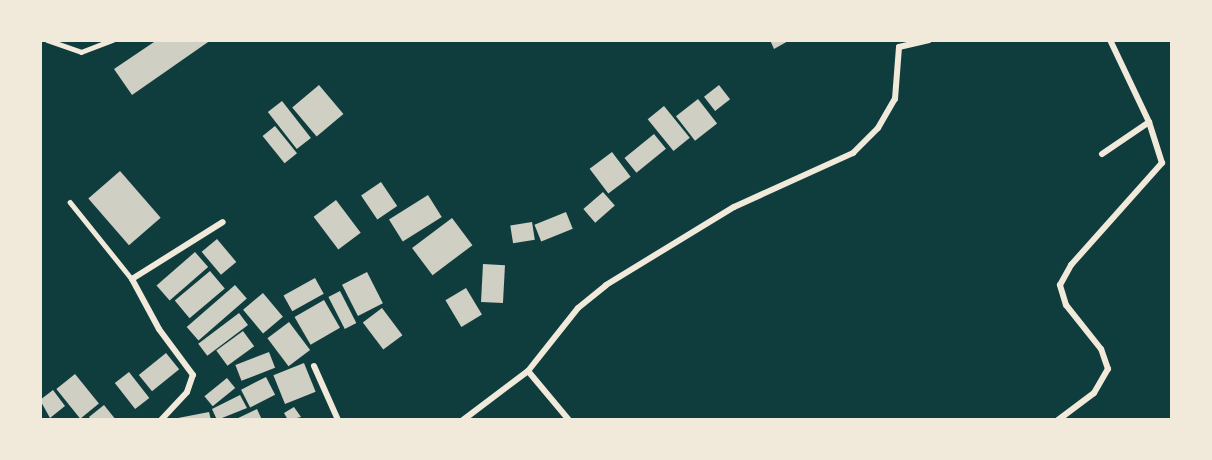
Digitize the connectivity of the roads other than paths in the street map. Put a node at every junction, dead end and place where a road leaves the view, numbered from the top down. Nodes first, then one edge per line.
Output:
1 (47, 40) edge
2 (113, 40) edge
3 (929, 40) edge
4 (1110, 40) edge
5 (898, 44) edge
6 (1149, 122) junction
7 (1102, 154) dead end
8 (70, 202) dead end
9 (223, 222) dead end
10 (132, 279) junction
11 (314, 366) dead end
12 (528, 371) junction
13 (161, 420) edge
14 (338, 420) edge
15 (464, 420) edge
16 (569, 420) edge
17 (1058, 420) edge

1 - 2 lane
3 - 5 street
4 - 6 street
5 - 12 street
6 - 7 street
6 - 17 street
8 - 10 lane
9 - 10 street
10 - 13 street
11 - 14 street
12 - 15 street
12 - 16 street

